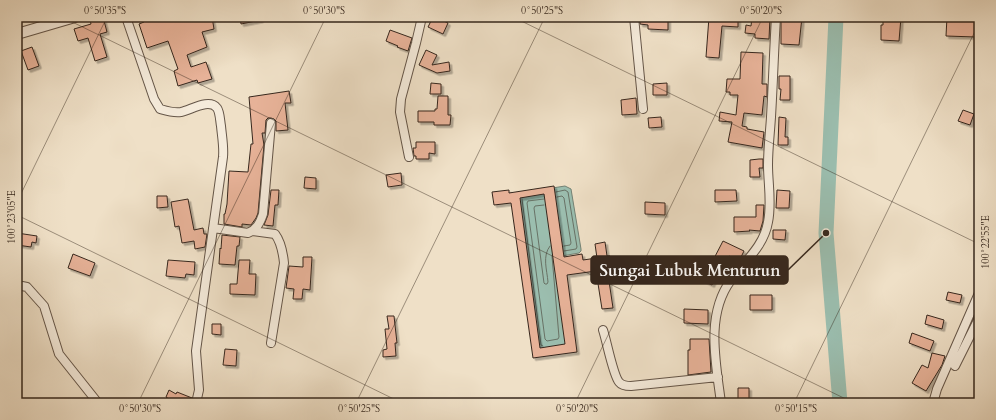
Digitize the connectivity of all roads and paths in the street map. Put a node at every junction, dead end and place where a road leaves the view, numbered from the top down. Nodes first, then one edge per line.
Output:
1 (75, 17) edge
2 (126, 17) edge
3 (422, 17) edge
4 (634, 17) edge
5 (776, 17) edge
6 (17, 34) edge
7 (643, 109) dead end
8 (271, 123) dead end
9 (409, 157) dead end
10 (213, 228) junction
11 (252, 231) junction
12 (17, 285) edge
13 (979, 293) edge
14 (979, 318) edge
15 (603, 330) dead end
16 (271, 343) dead end
17 (955, 366) dead end
18 (718, 377) junction
19 (98, 403) edge
20 (196, 403) edge
21 (721, 403) edge
22 (933, 403) edge

1 - 6 street
2 - 10 street
3 - 9 street
4 - 7 street
5 - 18 street
8 - 11 street
10 - 11 street
10 - 20 street
11 - 16 street
12 - 19 street
13 - 22 street
14 - 17 street
15 - 18 street
18 - 21 street

